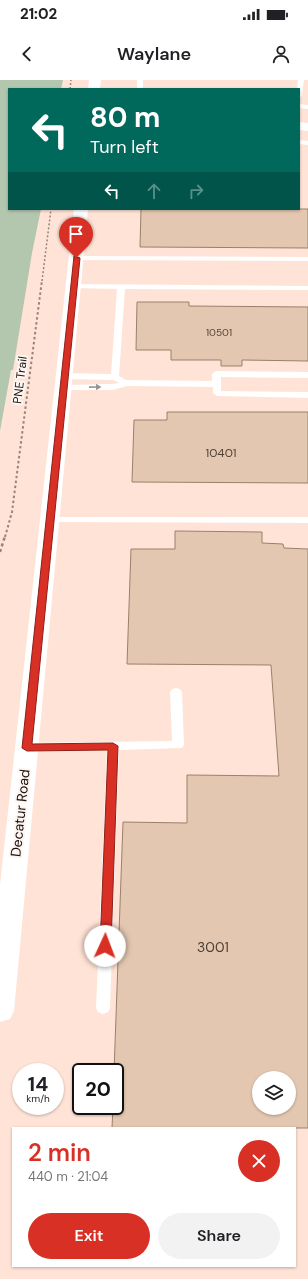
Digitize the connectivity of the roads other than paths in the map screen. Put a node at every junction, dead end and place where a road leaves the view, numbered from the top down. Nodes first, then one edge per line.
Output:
1 (81, 210) edge
2 (76, 258) junction
3 (308, 259) edge
4 (74, 286) junction
5 (121, 287) junction
6 (308, 288) edge
7 (308, 375) edge
8 (115, 377) junction
9 (64, 382) junction
10 (126, 383) junction
11 (217, 384) junction
12 (308, 395) edge
13 (50, 520) junction
14 (308, 520) edge
15 (176, 692) dead end
16 (113, 746) junction
17 (27, 748) junction
18 (103, 1008) dead end
19 (0, 1012) edge

1 - 2 street, Decatur Road
2 - 3 lane
2 - 4 street, Decatur Road
4 - 5 lane
4 - 9 street, Decatur Road
5 - 6 lane
5 - 8 lane
7 - 11 lane
8 - 9 lane
8 - 10 lane
9 -> 10 lane
9 - 13 street, Decatur Road
10 - 11 lane
11 - 12 lane
13 - 14 lane
13 - 17 street, Decatur Road
15 - 16 lane
16 - 17 lane
16 - 18 lane
17 - 19 street, Decatur Road

